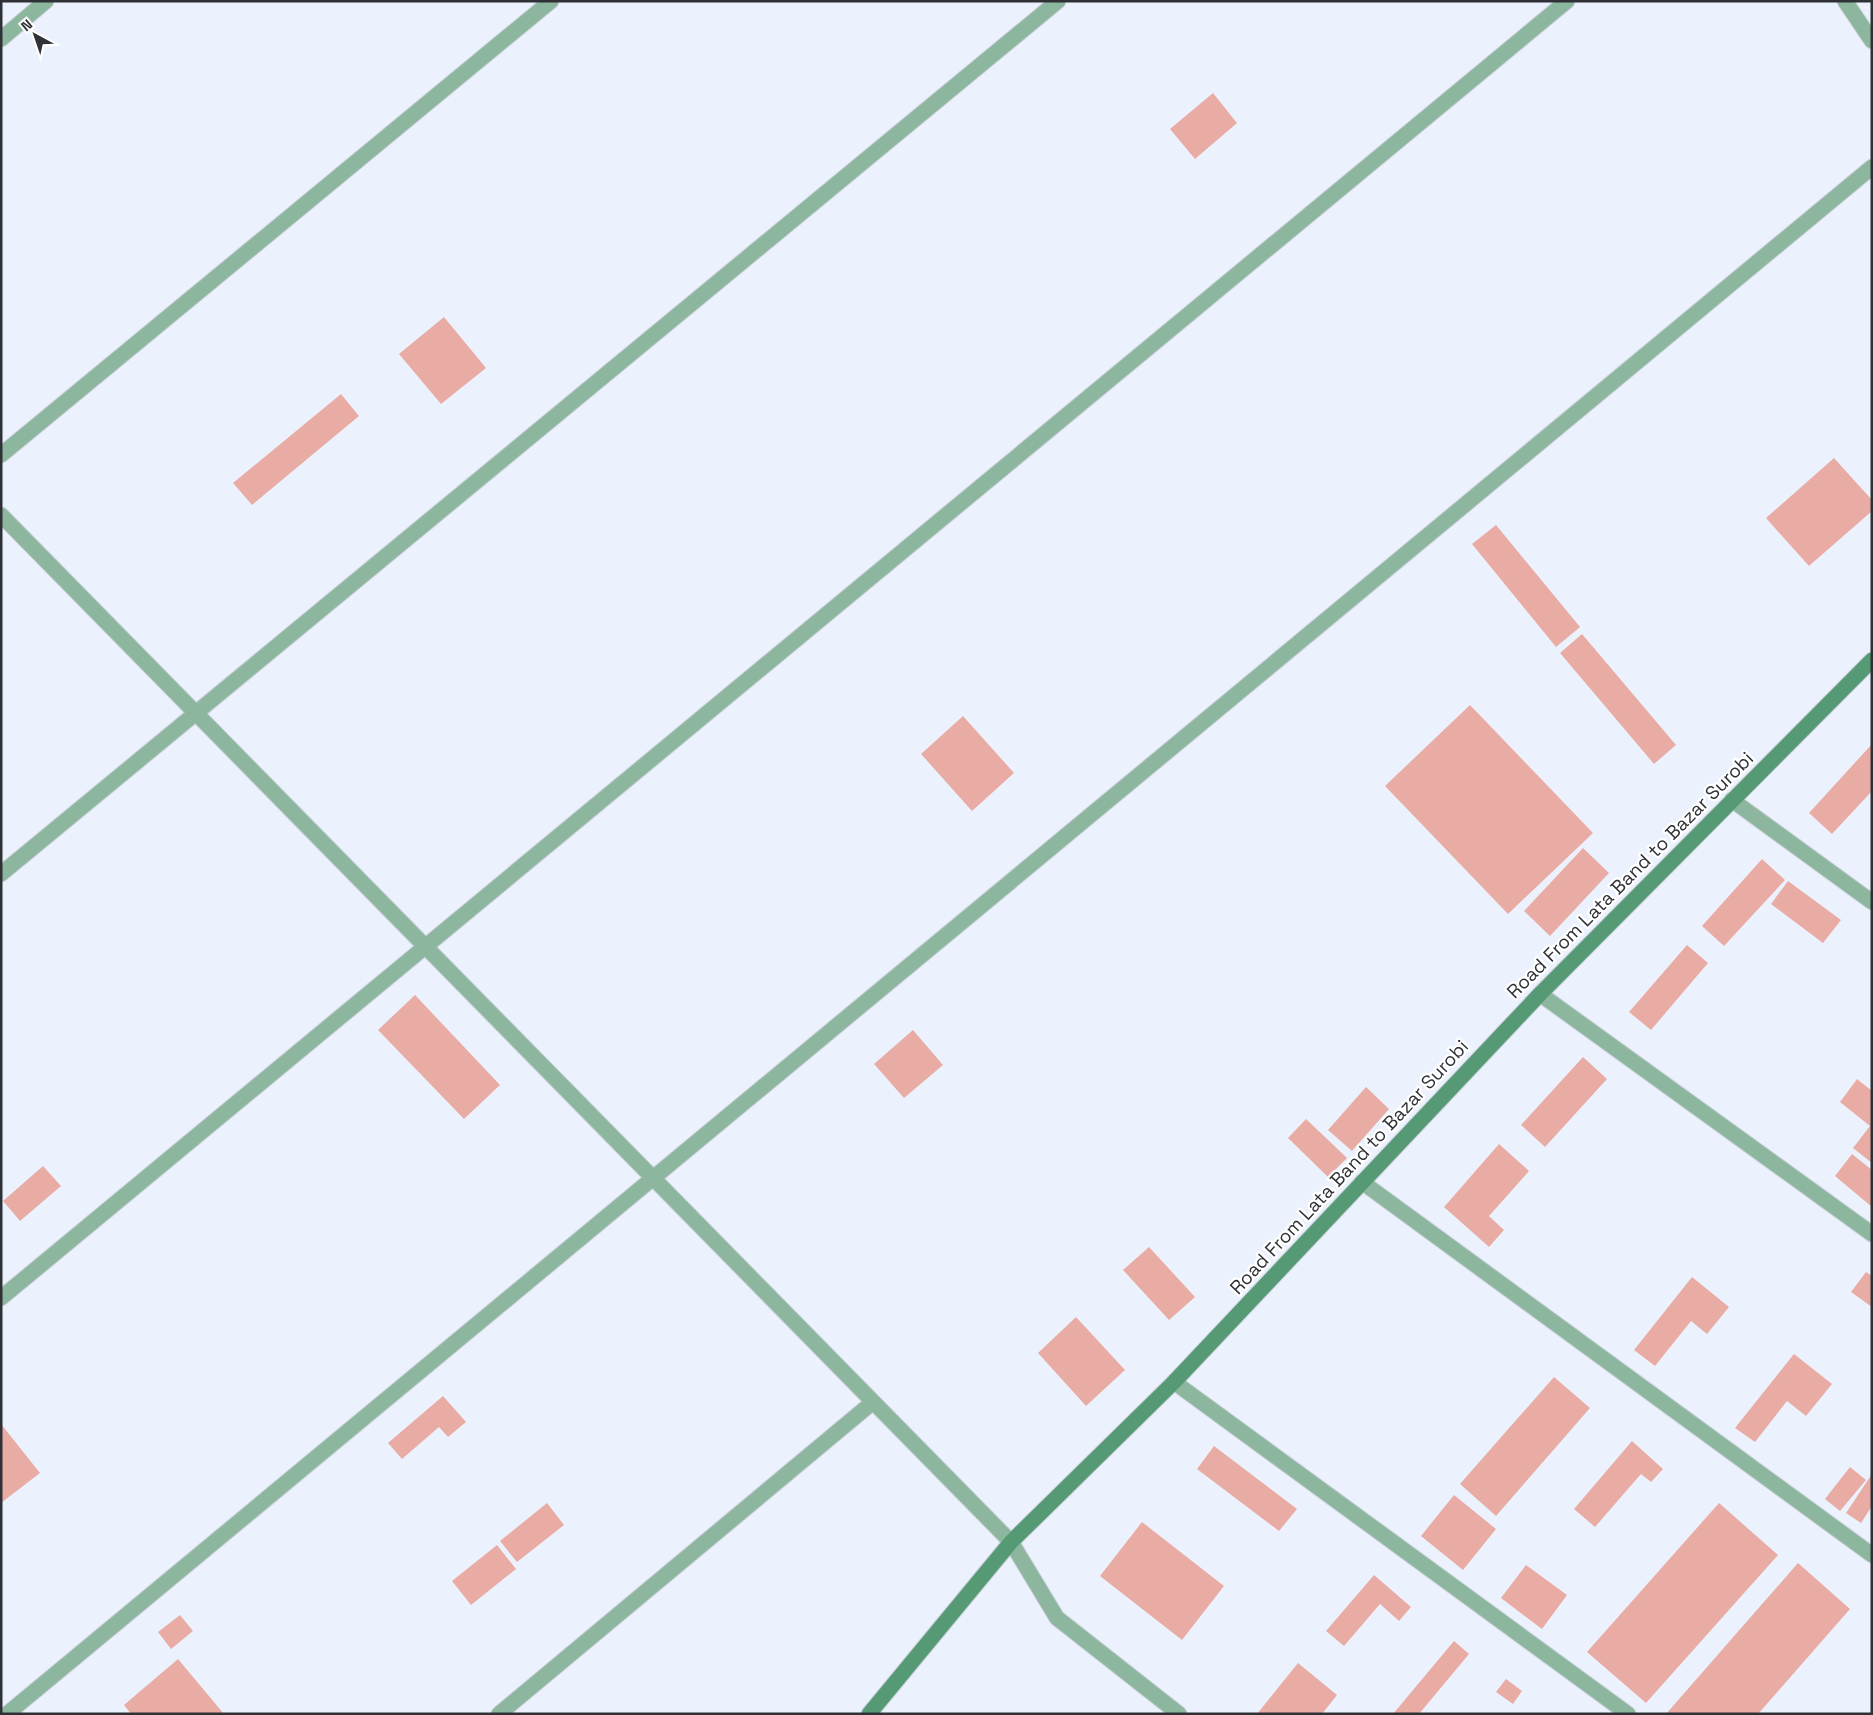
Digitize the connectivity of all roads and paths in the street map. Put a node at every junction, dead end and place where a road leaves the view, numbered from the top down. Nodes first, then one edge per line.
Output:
1 (46, 1) edge
2 (551, 1) edge
3 (1058, 1) edge
4 (1567, 1) edge
5 (1845, 1) edge
6 (1, 39) edge
7 (1872, 40) edge
8 (1872, 167) edge
9 (1, 454) edge
10 (1, 515) edge
11 (1872, 660) edge
12 (196, 713) junction
13 (1732, 800) junction
14 (1, 874) edge
15 (1872, 902) edge
16 (425, 946) junction
17 (1540, 994) junction
18 (652, 1178) junction
19 (1362, 1182) junction
20 (1872, 1234) edge
21 (1, 1298) edge
22 (1174, 1382) junction
23 (873, 1402) junction
24 (1010, 1542) junction
25 (1872, 1555) edge
26 (7, 1714) edge
27 (498, 1714) edge
28 (870, 1714) edge
29 (1178, 1714) edge
30 (1628, 1714) edge

1 - 6 street
2 - 9 street
3 - 12 street
4 - 16 street
5 - 7 street
8 - 18 street
10 - 12 street
11 - 13 main road, Road From Lata Band to Bazar Surobi
12 - 14 street
12 - 16 street
13 - 15 street
13 - 17 main road, Road From Lata Band to Bazar Surobi
16 - 18 street
16 - 21 street
17 - 19 main road, Road From Lata Band to Bazar Surobi
17 - 20 street
18 - 23 street
18 - 26 street
19 - 22 main road, Road From Lata Band to Bazar Surobi
19 - 25 street
22 - 24 main road, Road From Lata Band to Bazar Surobi
22 - 30 street
23 - 24 street
23 - 27 street
24 - 28 main road, Road From Lata Band to Bazar Surobi
24 - 29 street

